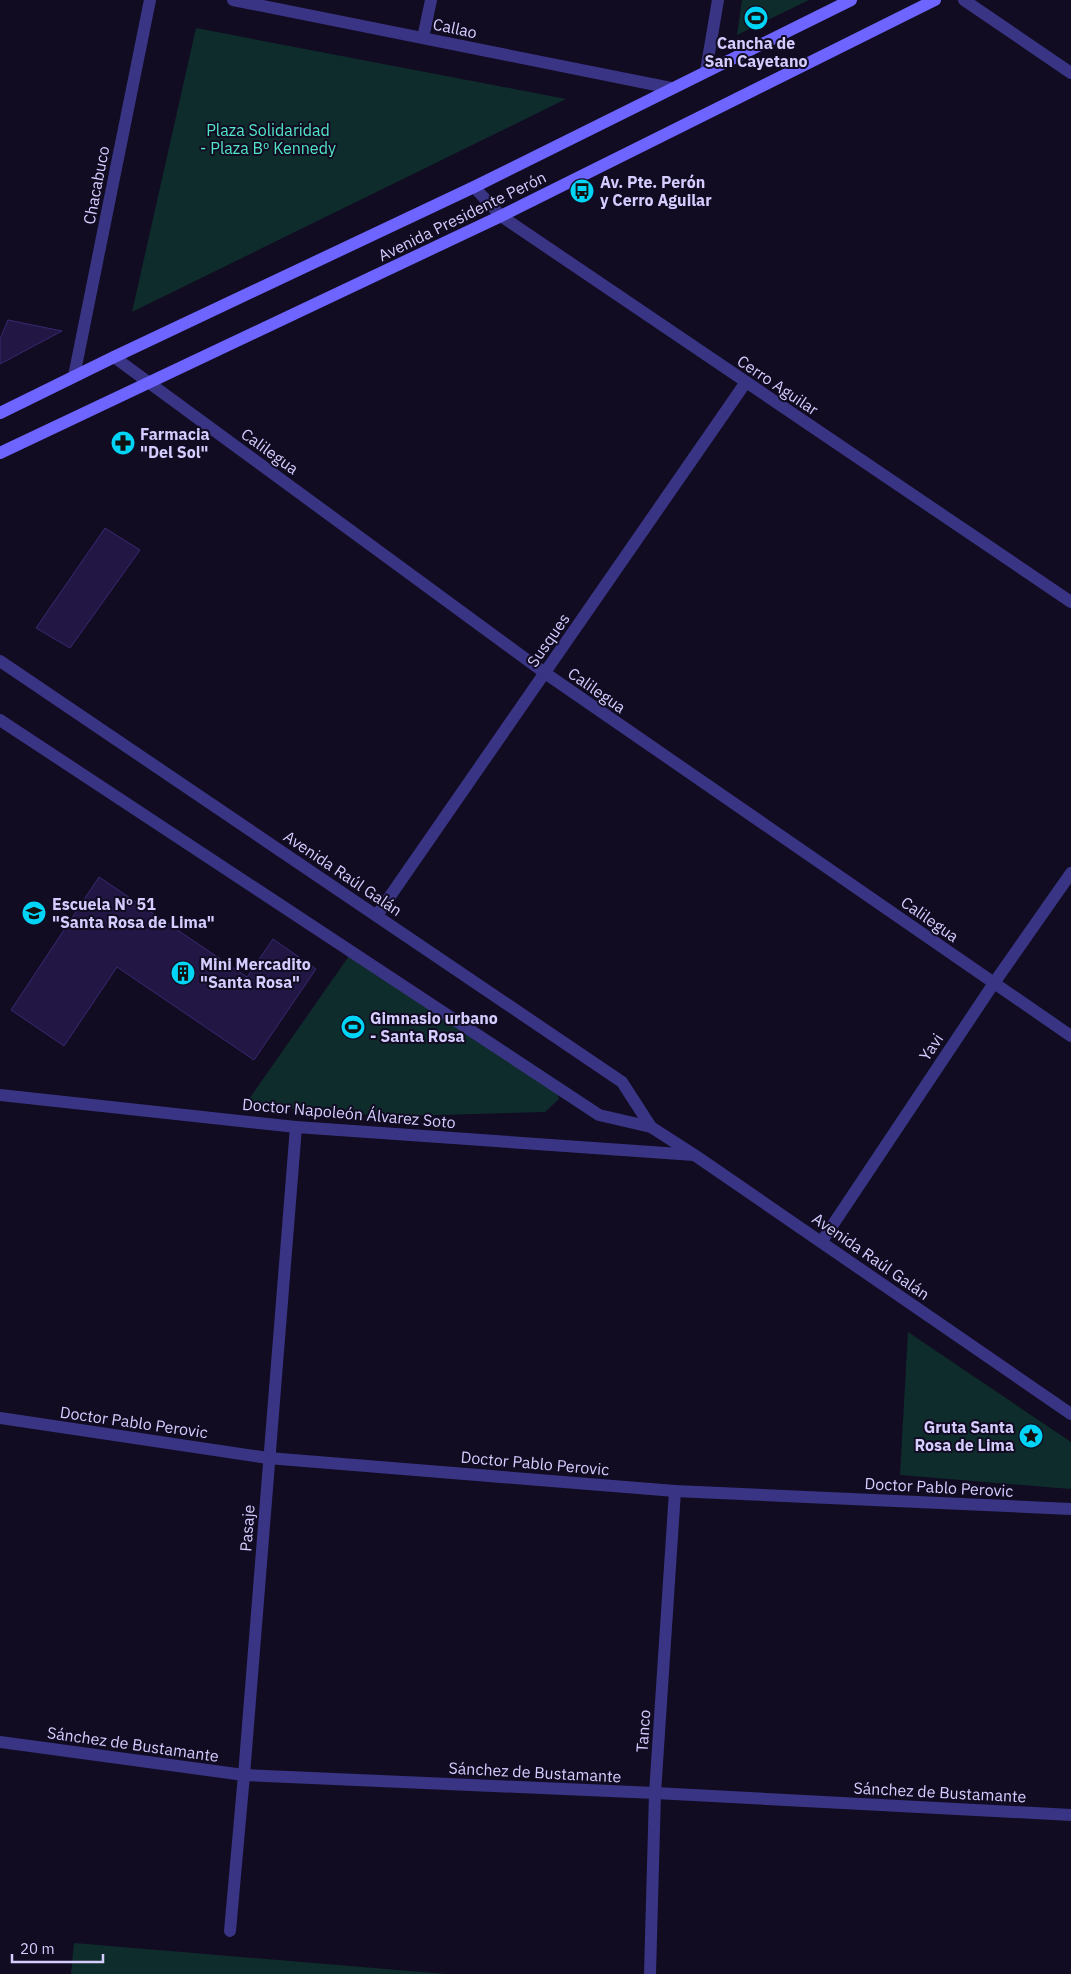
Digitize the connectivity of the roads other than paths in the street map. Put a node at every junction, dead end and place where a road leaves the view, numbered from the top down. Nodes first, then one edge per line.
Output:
1 (150, 0) edge
2 (233, 0) edge
3 (431, 0) edge
4 (718, 0) edge
5 (851, 0) edge
6 (934, 0) edge
7 (964, 0) edge
8 (423, 38) junction
9 (706, 71) junction
10 (1071, 73) edge
11 (670, 88) junction
12 (474, 187) junction
13 (502, 216) junction
14 (114, 357) junction
15 (74, 376) junction
16 (150, 382) junction
17 (746, 382) junction
18 (0, 413) edge
19 (0, 453) edge
20 (1071, 602) edge
21 (0, 661) edge
22 (544, 673) junction
23 (0, 720) edge
24 (1071, 873) edge
25 (377, 915) junction
26 (994, 983) junction
27 (1071, 1036) edge
28 (0, 1095) edge
29 (296, 1127) junction
30 (651, 1127) junction
31 (696, 1156) junction
32 (822, 1242) junction
33 (1071, 1414) edge
34 (0, 1418) edge
35 (268, 1458) junction
36 (675, 1491) junction
37 (1071, 1509) edge
38 (0, 1742) edge
39 (244, 1775) junction
40 (656, 1793) junction
41 (1071, 1815) edge
42 (230, 1931) dead end
43 (650, 1974) edge

1 - 15 street, Chacabuco
2 - 8 street, Callao
3 - 8 street
4 - 9 street
5 - 9 main road, Avenida Presidente Perón
6 - 13 main road, Avenida Presidente Perón
7 - 10 street
8 - 11 street, Callao
9 - 11 main road, Avenida Presidente Perón
11 - 12 main road, Avenida Presidente Perón
12 - 13 street, Cerro Aguilar
12 - 14 main road, Avenida Presidente Perón
13 - 16 main road, Avenida Presidente Perón
13 - 17 street, Cerro Aguilar
14 - 15 main road, Avenida Presidente Perón
14 - 16 street, Calilegua
15 - 18 main road, Avenida Presidente Perón
16 - 19 main road, Avenida Presidente Perón
16 - 22 street, Calilegua
17 - 20 street, Cerro Aguilar
17 - 22 street, Susques
21 - 25 street, Avenida Raúl Galán
22 - 25 street, Susques
22 - 26 street, Calilegua
23 - 30 street, Avenida Raúl Galán
24 - 26 street, Yavi
25 - 30 street, Avenida Raúl Galán
26 - 27 street, Calilegua
26 - 32 street, Yavi
28 - 29 street, Doctor Napoleón Álvarez Soto
29 - 31 street, Doctor Napoleón Álvarez Soto
29 - 35 street, Pasaje
30 - 31 street, Avenida Raúl Galán
31 - 32 street, Avenida Raúl Galán
32 - 33 street, Avenida Raúl Galán
34 - 35 street, Doctor Pablo Perovic
35 - 36 street, Doctor Pablo Perovic
35 - 39 street, Pasaje
36 - 37 street, Doctor Pablo Perovic
36 - 40 street, Tanco
38 - 39 street, Sánchez de Bustamante
39 - 40 street, Sánchez de Bustamante
39 - 42 street, Pasaje
40 - 41 street, Sánchez de Bustamante
40 - 43 street, Tanco

